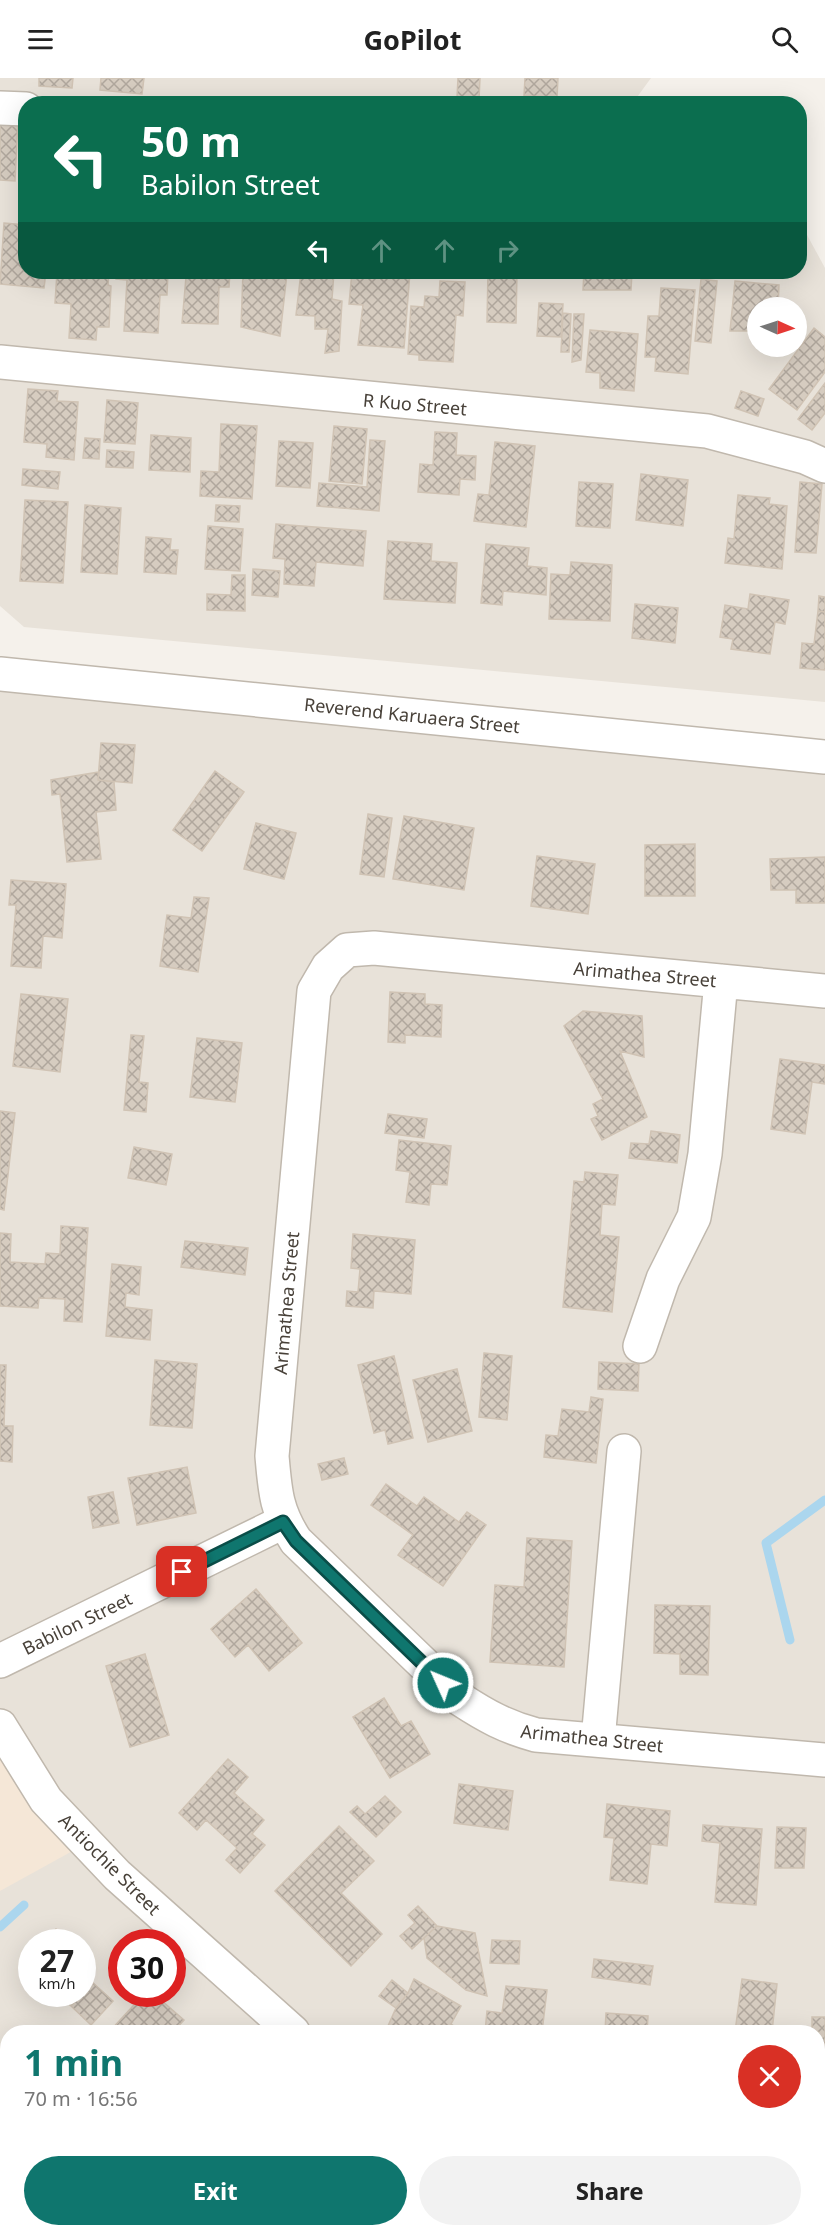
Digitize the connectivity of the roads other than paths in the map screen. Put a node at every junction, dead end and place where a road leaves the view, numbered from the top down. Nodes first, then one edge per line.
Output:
1 (0, 108) edge
2 (18, 109) edge
3 (0, 362) edge
4 (825, 466) edge
5 (0, 674) edge
6 (825, 757) edge
7 (721, 981) junction
8 (825, 991) edge
9 (640, 1346) dead end
10 (624, 1451) dead end
11 (283, 1522) junction
12 (0, 1661) edge
13 (0, 1726) edge
14 (598, 1740) junction
15 (825, 1760) edge
16 (285, 2025) edge

1 - 2 street
3 - 4 street, R Kuo Street
5 - 6 street, Reverend Karuaera Street
7 - 8 street, Arimathea Street
7 - 9 street
7 - 11 street, Arimathea Street
10 - 14 street
11 - 12 street, Babilon Street
11 - 14 street, Arimathea Street
13 - 16 street, Antiochie Street
14 - 15 street, Arimathea Street

